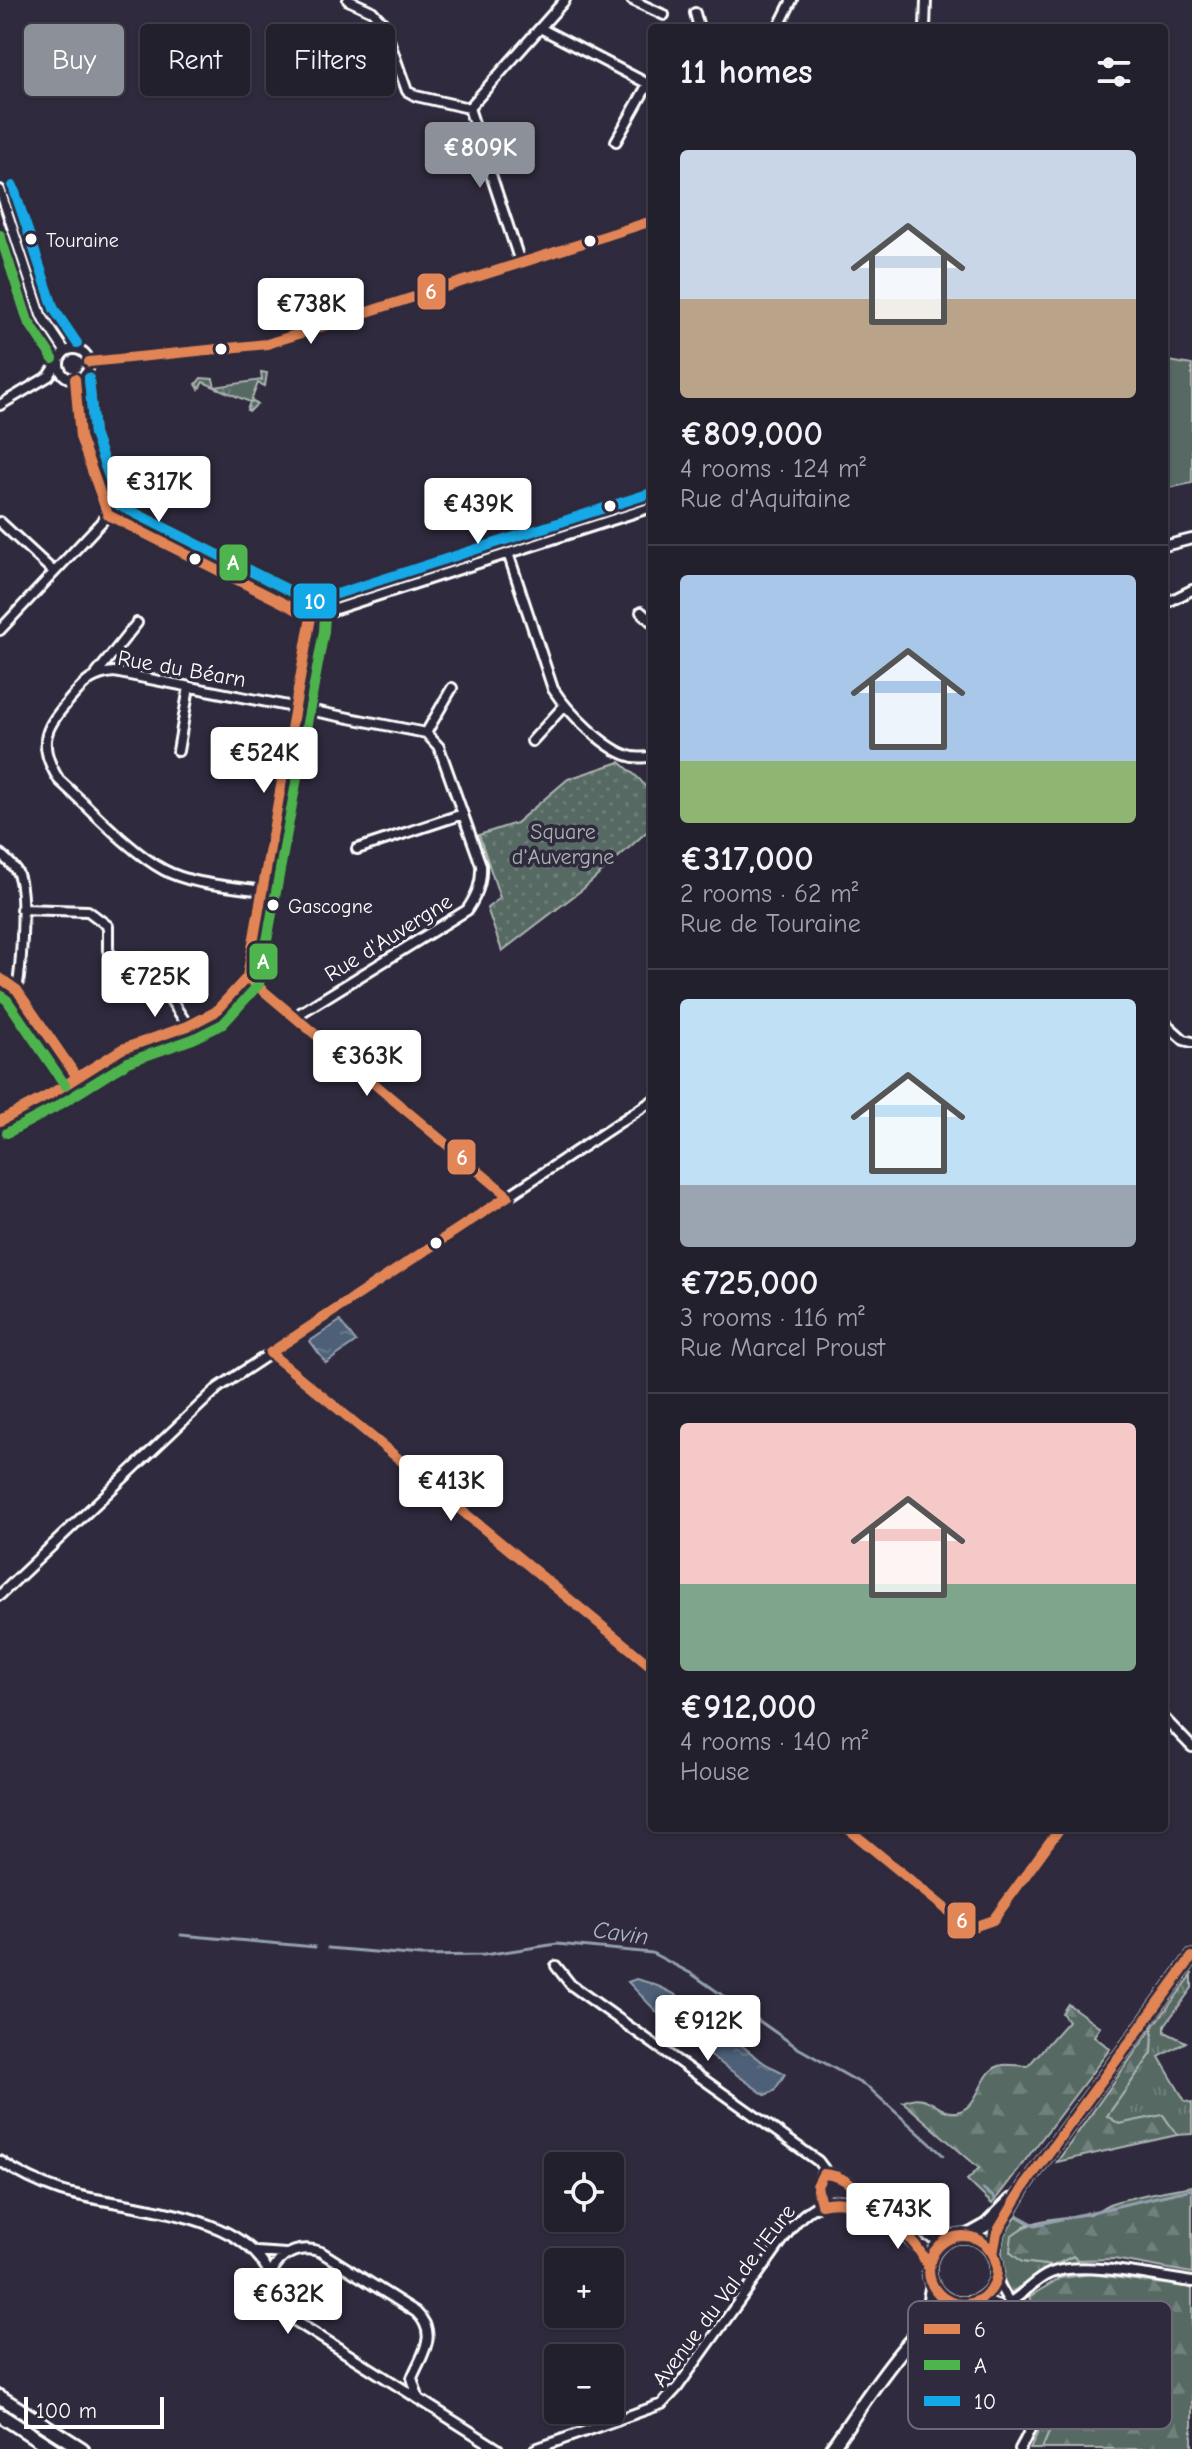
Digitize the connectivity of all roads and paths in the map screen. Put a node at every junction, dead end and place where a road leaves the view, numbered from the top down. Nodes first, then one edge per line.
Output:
1 (348, 0) edge
2 (565, 0) edge
3 (632, 0) edge
4 (792, 0) edge
5 (926, 0) edge
6 (695, 13) dead end
7 (664, 15) dead end
8 (698, 24) edge
9 (780, 24) edge
10 (925, 24) edge
11 (540, 28) junction
12 (648, 84) edge
13 (648, 88) edge
14 (469, 108) junction
15 (616, 141) dead end
16 (0, 190) edge
17 (648, 222) edge
18 (520, 262) junction
19 (65, 351) junction
20 (59, 361) junction
21 (89, 362) junction
22 (49, 376) junction
23 (71, 378) junction
24 (0, 405) edge
25 (648, 508) edge
26 (108, 515) junction
27 (0, 522) edge
28 (1192, 539) edge
29 (1168, 545) edge
30 (508, 553) junction
31 (54, 572) junction
32 (1192, 590) edge
33 (1168, 602) edge
34 (641, 612) dead end
35 (311, 617) junction
36 (648, 618) edge
37 (137, 623) dead end
38 (0, 630) edge
39 (97, 673) junction
40 (189, 687) junction
41 (452, 688) dead end
42 (294, 706) junction
43 (564, 706) junction
44 (426, 733) junction
45 (532, 741) dead end
46 (178, 751) dead end
47 (648, 757) edge
48 (463, 814) junction
49 (357, 849) dead end
50 (0, 854) edge
51 (262, 891) junction
52 (21, 909) junction
53 (120, 970) junction
54 (156, 977) junction
55 (247, 977) junction
56 (0, 978) edge
57 (17, 990) junction
58 (294, 1017) junction
59 (188, 1026) junction
60 (1168, 1028) edge
61 (1192, 1042) edge
62 (77, 1077) junction
63 (648, 1104) edge
64 (0, 1121) edge
65 (508, 1196) junction
66 (270, 1353) junction
67 (0, 1595) edge
68 (648, 1664) edge
69 (1168, 1722) edge
70 (1192, 1747) edge
71 (852, 1832) edge
72 (1057, 1832) edge
73 (1192, 1946) edge
74 (1192, 1957) edge
75 (556, 1966) dead end
76 (1176, 1980) junction
77 (0, 2161) edge
78 (823, 2174) junction
79 (1025, 2185) junction
80 (821, 2204) junction
81 (863, 2204) junction
82 (892, 2222) junction
83 (967, 2236) junction
84 (949, 2239) junction
85 (256, 2252) junction
86 (287, 2254) junction
87 (993, 2254) junction
88 (928, 2267) junction
89 (271, 2277) junction
90 (996, 2277) junction
91 (1192, 2282) edge
92 (932, 2286) junction
93 (929, 2301) edge
94 (951, 2301) edge
95 (977, 2301) edge
96 (1009, 2301) edge
97 (1011, 2301) edge
98 (908, 2345) edge
99 (413, 2374) junction
100 (389, 2381) junction
101 (0, 2397) edge
102 (418, 2397) junction
103 (0, 2415) edge
104 (1031, 2429) edge
105 (53, 2449) edge
106 (82, 2449) edge
107 (498, 2449) edge
108 (535, 2449) edge
109 (831, 2449) edge
110 (1020, 2449) edge

1 - 14 street
2 - 11 street
3 - 7 street
4 - 9 street
5 - 10 street
6 - 8 street
11 - 12 street
11 - 14 street
13 - 15 street
14 - 18 street
16 - 19 street
17 - 18 street
18 - 21 street
19 - 20 street
19 - 21 street
20 - 22 street
20 - 23 street
21 - 23 street
22 - 23 street
22 - 24 street
23 - 26 street
25 - 30 street
26 - 31 street
26 - 35 street
27 - 31 street
28 - 29 street
30 - 35 street
30 - 43 street
31 - 38 street
32 - 33 street
34 - 36 street
35 - 42 street
37 - 39 street
39 - 40 street, Rue du Béarn
39 - 51 street, Rue du Béarn
40 - 42 street, Rue du Béarn
40 - 46 street
41 - 44 street
42 - 44 street
42 - 51 street
43 - 45 street
43 - 47 street
44 - 48 street, Rue d'Auvergne
48 - 49 street
48 - 58 street, Rue d'Auvergne
50 - 52 street
51 - 55 street
52 - 53 street
52 - 57 street
53 - 54 street
53 - 54 street
54 - 59 street
55 - 58 street
55 - 59 street
56 - 57 street
57 - 62 street
58 - 65 street
59 - 62 street
60 - 61 street
62 - 64 street
63 - 65 street
65 - 66 street
66 - 67 street
66 - 68 street
69 - 70 street
71 - 72 street
73 - 76 street
74 - 76 main road
75 - 78 street
76 - 79 main road
77 - 85 street
78 - 80 street
78 - 81 street
79 - 83 main road
79 - 87 main road
80 - 81 street, Avenue du Val de l'Eure
80 - 108 street, Avenue du Val de l'Eure
81 - 82 street
82 - 84 street
82 - 88 street
83 - 84 main road
83 - 87 main road
84 - 88 main road
85 - 86 street
85 - 89 street
86 - 89 street
86 - 99 street
87 - 90 main road
88 - 92 main road
89 - 100 street
90 - 95 main road
90 - 96 street
91 - 97 street
92 - 93 main road
92 - 94 main road
98 - 109 main road
99 - 100 street
99 - 102 street
100 - 102 street
101 - 106 main road
102 - 107 street
103 - 105 main road
104 - 110 street

